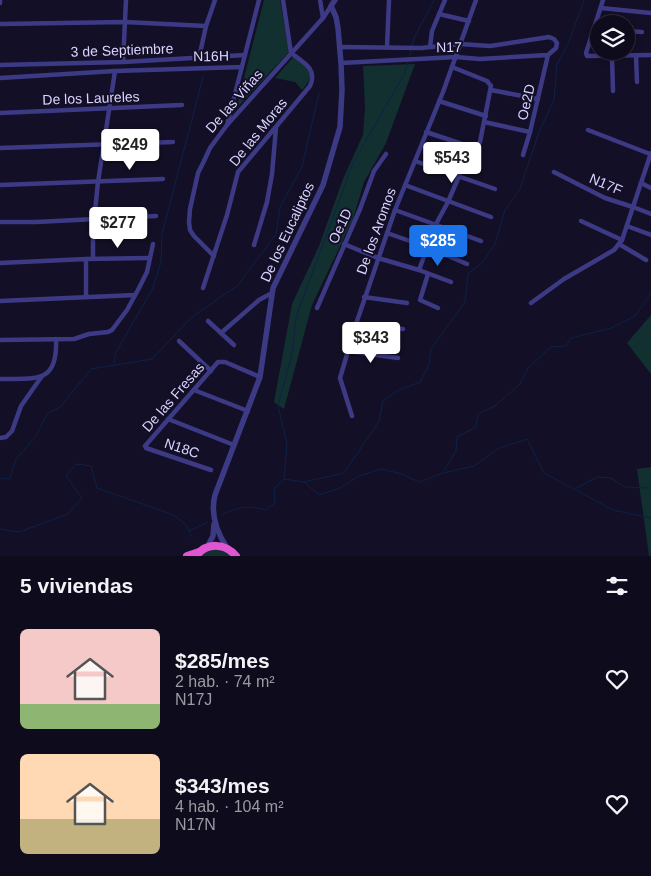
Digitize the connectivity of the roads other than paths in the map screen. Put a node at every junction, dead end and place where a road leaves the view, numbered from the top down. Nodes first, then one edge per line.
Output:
1 (126, 0) edge
2 (215, 0) edge
3 (259, 0) edge
4 (283, 0) edge
5 (320, 0) edge
6 (335, 0) edge
7 (389, 0) edge
8 (445, 0) edge
9 (476, 0) edge
10 (604, 0) edge
11 (331, 6) junction
12 (601, 8) junction
13 (651, 13) edge
14 (439, 14) junction
15 (600, 15) edge
16 (323, 18) junction
17 (469, 21) junction
18 (124, 22) junction
19 (0, 24) edge
20 (206, 26) junction
21 (635, 32) edge
22 (642, 32) dead end
23 (460, 44) junction
24 (590, 45) edge
25 (340, 47) junction
26 (387, 47) junction
27 (430, 48) junction
28 (292, 53) junction
29 (548, 55) junction
30 (651, 55) edge
31 (245, 56) junction
32 (590, 56) edge
33 (636, 56) joint
34 (456, 57) junction
35 (199, 58) junction
36 (612, 60) edge
37 (122, 62) junction
38 (341, 63) junction
39 (0, 65) edge
40 (242, 67) junction
41 (452, 67) junction
42 (115, 71) junction
43 (0, 78) edge
44 (637, 82) dead end
45 (490, 90) junction
46 (613, 91) dead end
47 (538, 99) junction
48 (439, 101) junction
49 (182, 106) dead end
50 (109, 109) junction
51 (0, 113) edge
52 (486, 116) junction
53 (484, 122) junction
54 (227, 125) junction
55 (276, 127) junction
56 (588, 130) dead end
57 (426, 132) junction
58 (530, 132) junction
59 (173, 142) dead end
60 (103, 146) junction
61 (0, 148) edge
62 (386, 154) dead end
63 (523, 155) dead end
64 (650, 157) edge
65 (415, 161) junction
66 (554, 172) dead end
67 (459, 176) junction
68 (163, 179) dead end
69 (98, 182) junction
70 (405, 184) junction
71 (641, 184) junction
72 (0, 185) edge
73 (651, 188) edge
74 (495, 189) dead end
75 (448, 202) junction
76 (633, 206) junction
77 (395, 210) junction
78 (651, 214) edge
79 (156, 216) dead end
80 (491, 217) dead end
81 (94, 219) junction
82 (581, 221) dead end
83 (0, 222) edge
84 (436, 224) junction
85 (627, 226) junction
86 (387, 233) junction
87 (651, 235) edge
88 (482, 241) dead end
89 (620, 242) junction
90 (153, 244) dead end
91 (344, 244) junction
92 (254, 245) dead end
93 (427, 247) junction
94 (214, 256) junction
95 (149, 258) junction
96 (378, 258) junction
97 (86, 259) junction
98 (93, 259) junction
99 (646, 260) dead end
100 (0, 263) edge
101 (468, 264) dead end
102 (419, 270) junction
103 (428, 274) junction
104 (451, 282) dead end
105 (203, 288) dead end
106 (272, 293) junction
107 (135, 295) junction
108 (86, 297) junction
109 (364, 297) junction
110 (0, 301) edge
111 (408, 303) dead end
112 (531, 303) dead end
113 (317, 308) dead end
114 (438, 308) dead end
115 (208, 321) dead end
116 (356, 324) junction
117 (403, 329) dead end
118 (221, 333) junction
119 (56, 339) junction
120 (0, 340) edge
121 (179, 341) dead end
122 (234, 345) dead end
123 (348, 351) junction
124 (398, 358) dead end
125 (211, 371) junction
126 (42, 376) junction
127 (260, 377) junction
128 (0, 379) edge
129 (194, 390) junction
130 (248, 411) junction
131 (352, 416) dead end
132 (168, 419) junction
133 (0, 438) edge
134 (234, 445) junction
135 (146, 448) joint
136 (211, 470) dead end
137 (215, 522) junction
138 (207, 547) junction
139 (226, 548) junction
140 (198, 554) edge
141 (187, 556) edge
142 (236, 556) edge

1 - 18 street
2 - 20 street
3 - 31 street
4 - 28 street
5 - 16 street
6 - 11 street, De las Viñas
7 - 26 street
8 - 14 street
9 - 17 street, De los Aromos
10 - 12 street
11 - 16 street, De las Viñas
11 - 25 street, De los Eucaliptos
12 - 13 street
12 - 15 street
14 - 17 street
14 - 27 street
16 - 28 street, De las Viñas
17 - 23 street, De los Aromos
18 - 19 street
18 - 20 street
18 - 37 street
20 - 35 street
21 - 22 street
23 - 27 street
23 - 29 street
23 - 34 street, De los Aromos
24 - 32 street
25 - 26 street
25 - 38 street, De los Eucaliptos
26 - 27 street
28 - 54 street, De las Viñas
28 - 55 street, De las Moras
29 - 34 street, N17
29 - 47 street, Oe2D
30 - 33 street
31 - 35 street, 3 de Septiembre
31 - 40 street
33 - 44 street
34 - 38 street, N17
34 - 41 street, De los Aromos
35 - 37 street, 3 de Septiembre
36 - 46 street
37 - 39 street, 3 de Septiembre
38 - 106 street, De los Eucaliptos
40 - 42 street, N16H
40 - 54 street
41 - 45 street
41 - 48 street, De los Aromos
42 - 43 street, N16H
42 - 50 street
45 - 47 street
45 - 52 street
47 - 58 street, Oe2D
48 - 52 street
48 - 57 street, De los Aromos
49 - 50 street, De los Laureles
50 - 51 street, De los Laureles
50 - 60 street
52 - 53 street
53 - 57 street
53 - 58 street
54 - 94 street, De las Viñas
55 - 92 street
55 - 94 street, De las Moras
56 - 64 street
57 - 65 street, De los Aromos
58 - 63 street, Oe2D
59 - 60 street
60 - 61 street
60 - 69 street
62 - 91 street, Oe1D
64 - 71 street
65 - 67 street
65 - 70 street, De los Aromos
66 - 76 street, N17F
67 - 74 street
67 - 75 street
68 - 69 street
69 - 72 street
69 - 81 street
70 - 75 street
70 - 77 street, De los Aromos
71 - 73 street
71 - 76 street
75 - 80 street
75 - 84 street
76 - 78 street, N17F
76 - 85 street
77 - 84 street
77 - 86 street, De los Aromos
79 - 81 street
81 - 83 street
81 - 98 street
82 - 89 street
84 - 88 street
84 - 93 street
85 - 87 street
85 - 89 street
86 - 93 street
86 - 96 street, De los Aromos
89 - 99 street
89 - 112 street
90 - 95 street
91 - 96 street
91 - 113 street, Oe1D
93 - 101 street
93 - 102 street
94 - 105 street, De las Moras
95 - 98 street
95 - 107 street
96 - 102 street
96 - 109 street, De los Aromos
97 - 98 street
97 - 100 street
97 - 108 street
102 - 103 street
103 - 104 street
103 - 114 street
106 - 118 street
106 - 127 street, De los Eucaliptos
107 - 108 street
107 - 119 street
108 - 110 street
109 - 111 street
109 - 116 street, De los Aromos
115 - 118 street
116 - 117 street
116 - 123 street, De los Aromos
118 - 122 street
119 - 120 street
119 - 126 street
121 - 125 street
123 - 124 street
123 - 131 street, De los Aromos
125 - 127 street, De las Fresas
125 - 129 street, De las Fresas
126 - 128 street
126 - 133 street
127 - 130 street, De los Eucaliptos
129 - 130 street
129 - 132 street, De las Fresas
130 - 134 street, De los Eucaliptos
132 - 134 street
132 - 135 street, De las Fresas
134 - 137 street, De los Eucaliptos
135 - 136 street, N18C
137 - 138 street, De los Eucaliptos
137 - 139 street, De los Eucaliptos
138 - 139 highway
138 - 140 highway
139 - 142 highway
140 - 141 highway

